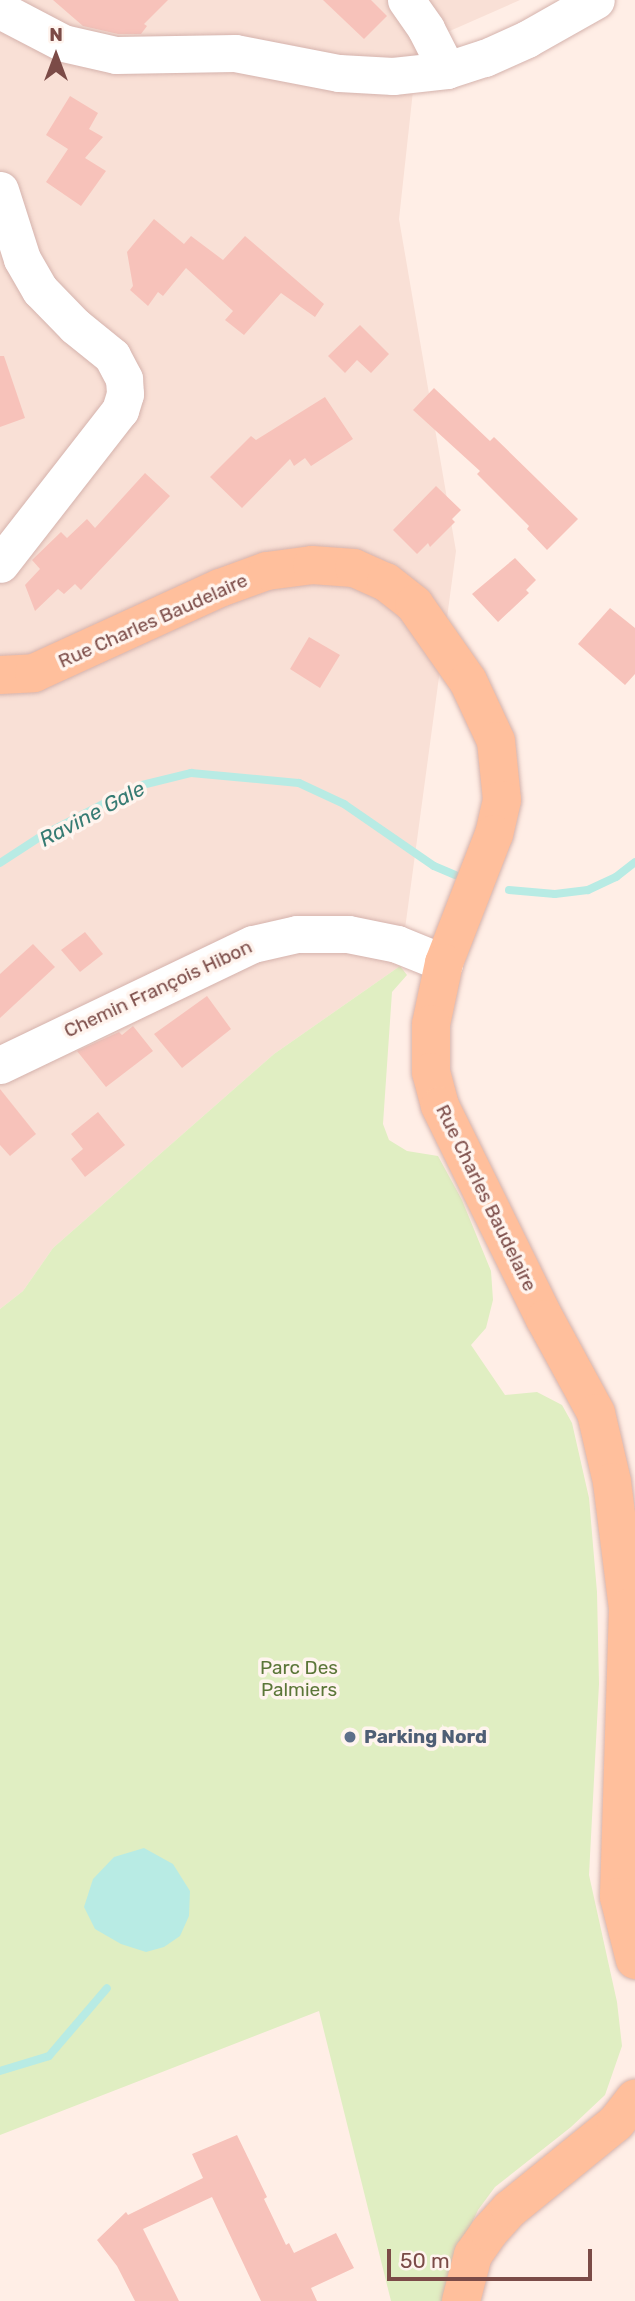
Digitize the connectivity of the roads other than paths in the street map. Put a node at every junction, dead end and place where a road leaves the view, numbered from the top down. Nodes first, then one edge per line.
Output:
1 (406, 0) edge
2 (591, 1) edge
3 (2, 7) edge
4 (447, 70) junction
5 (0, 190) edge
6 (11, 247) edge
7 (0, 564) edge
8 (0, 675) edge
9 (444, 963) junction
10 (0, 1065) edge
11 (627, 1816) edge
12 (635, 1960) edge
13 (635, 2099) edge
14 (461, 2301) edge

1 - 4 street
2 - 4 street
3 - 4 street
5 - 6 street
6 - 7 street
8 - 9 main road, Rue Charles Baudelaire
9 - 10 street, Chemin François Hibon
9 - 11 main road, Rue Charles Baudelaire
11 - 12 main road, Rue Charles Baudelaire
13 - 14 main road

